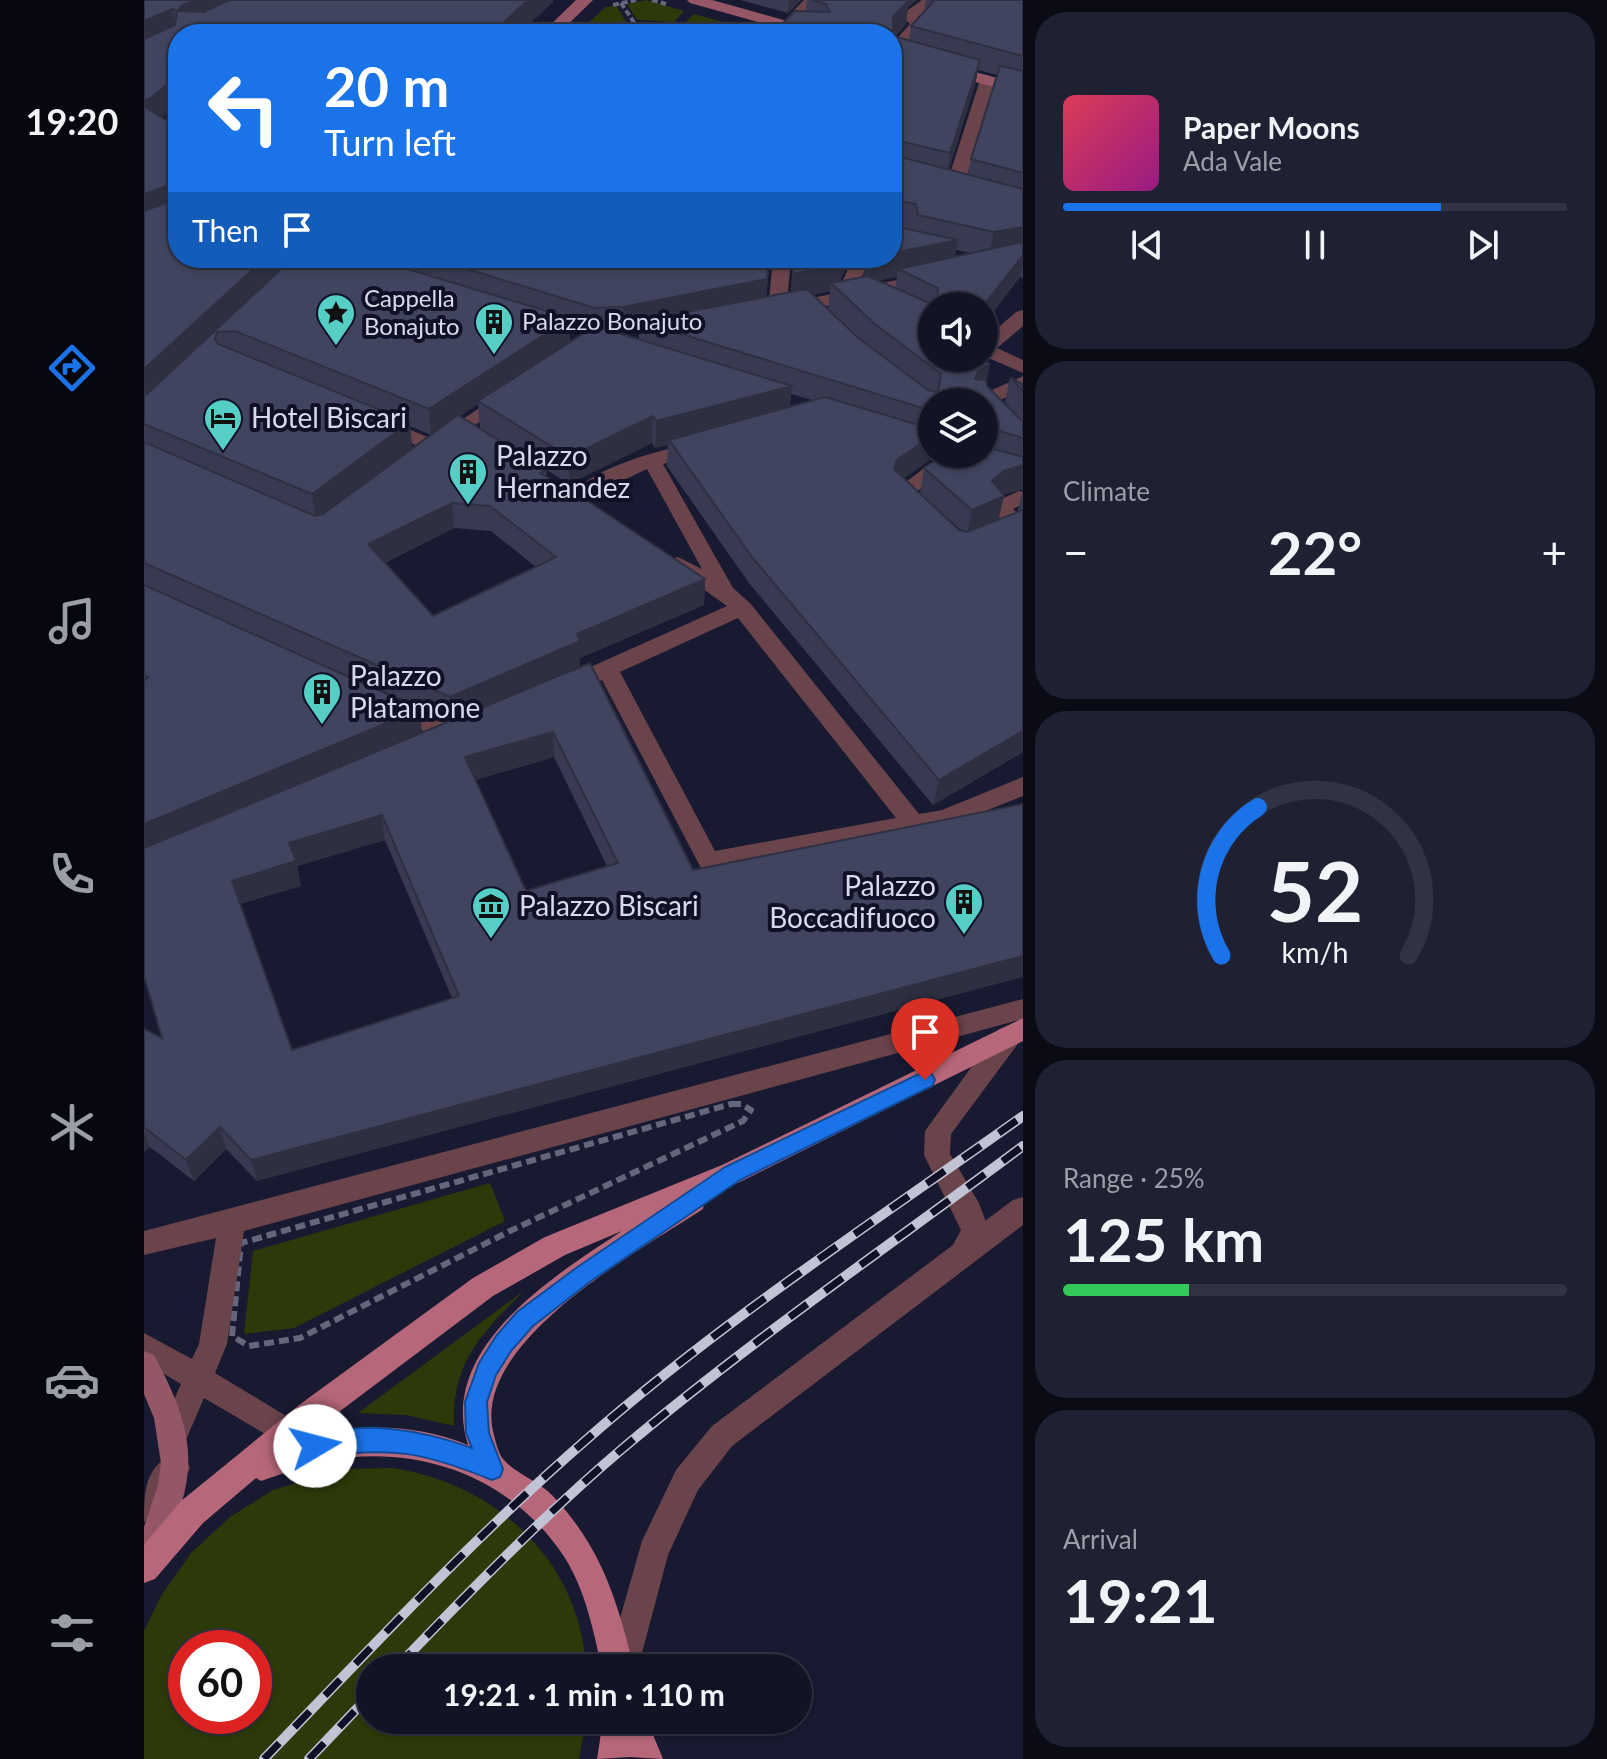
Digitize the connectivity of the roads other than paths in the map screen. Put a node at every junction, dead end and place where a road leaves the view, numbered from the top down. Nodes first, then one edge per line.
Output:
1 (585, 0) edge
2 (695, 0) edge
3 (813, 0) edge
4 (926, 4) edge
5 (560, 24) edge
6 (783, 24) edge
7 (792, 24) edge
8 (902, 43) edge
9 (902, 57) edge
10 (988, 80) junction
11 (1023, 90) edge
12 (953, 189) edge
13 (780, 268) edge
14 (857, 268) edge
15 (951, 273) edge
16 (866, 291) junction
17 (844, 297) junction
18 (809, 304) junction
19 (893, 304) edge
20 (1023, 316) edge
21 (830, 325) edge
22 (998, 337) edge
23 (998, 355) edge
24 (1023, 367) edge
25 (1023, 382) edge
26 (523, 386) edge
27 (998, 394) edge
28 (361, 416) edge
29 (709, 445) edge
30 (652, 461) junction
31 (940, 468) edge
32 (1019, 498) dead end
33 (576, 501) edge
34 (933, 520) edge
35 (977, 542) edge
36 (663, 554) edge
37 (734, 601) junction
38 (607, 669) junction
39 (550, 694) edge
40 (368, 697) edge
41 (480, 724) edge
42 (452, 735) junction
43 (422, 748) edge
44 (1023, 786) edge
45 (914, 824) junction
46 (1023, 1009) edge
47 (1016, 1033) edge
48 (732, 1173) junction
49 (1023, 1209) edge
50 (232, 1222) junction
51 (144, 1243) edge
52 (963, 1254) junction
53 (144, 1346) edge
54 (144, 1365) edge
55 (200, 1380) junction
56 (175, 1432) junction
57 (287, 1434) junction
58 (315, 1446) junction
59 (492, 1469) junction
60 (202, 1504) junction
61 (149, 1524) edge
62 (144, 1561) edge
63 (144, 1568) edge
64 (617, 1654) edge
65 (624, 1654) edge
66 (617, 1734) edge
67 (637, 1734) edge
68 (613, 1759) edge
69 (647, 1759) edge

1 - 5 main road
2 - 6 main road
3 - 7 street
4 - 8 street
9 - 10 main road
10 - 11 main road
10 - 12 street
13 - 18 street
14 - 17 street
15 - 16 street
16 - 17 street
16 - 19 street
17 - 18 street
18 - 21 street
20 - 22 street
23 - 24 street
25 - 27 street
26 - 28 street
29 - 30 street
30 - 33 street
30 - 37 street
31 - 34 street
32 - 35 street
36 - 37 street
37 - 38 street
37 - 45 street
38 - 39 street
38 - 45 street
40 - 42 street
41 - 42 street
42 - 43 street
44 - 45 street
46 - 50 street
47 - 48 main road
47 - 52 street
48 - 57 main road
48 - 59 main road
49 - 52 street
50 - 51 street
50 - 55 street
52 - 65 street
53 - 55 street
54 - 56 main road
55 - 56 street
55 - 57 street
56 - 61 main road
57 - 58 street
57 - 60 main road
58 - 59 main road
58 - 60 main road
59 - 64 main road
60 - 61 street
60 - 63 main road
61 - 62 main road
66 - 68 main road
67 - 69 main road

